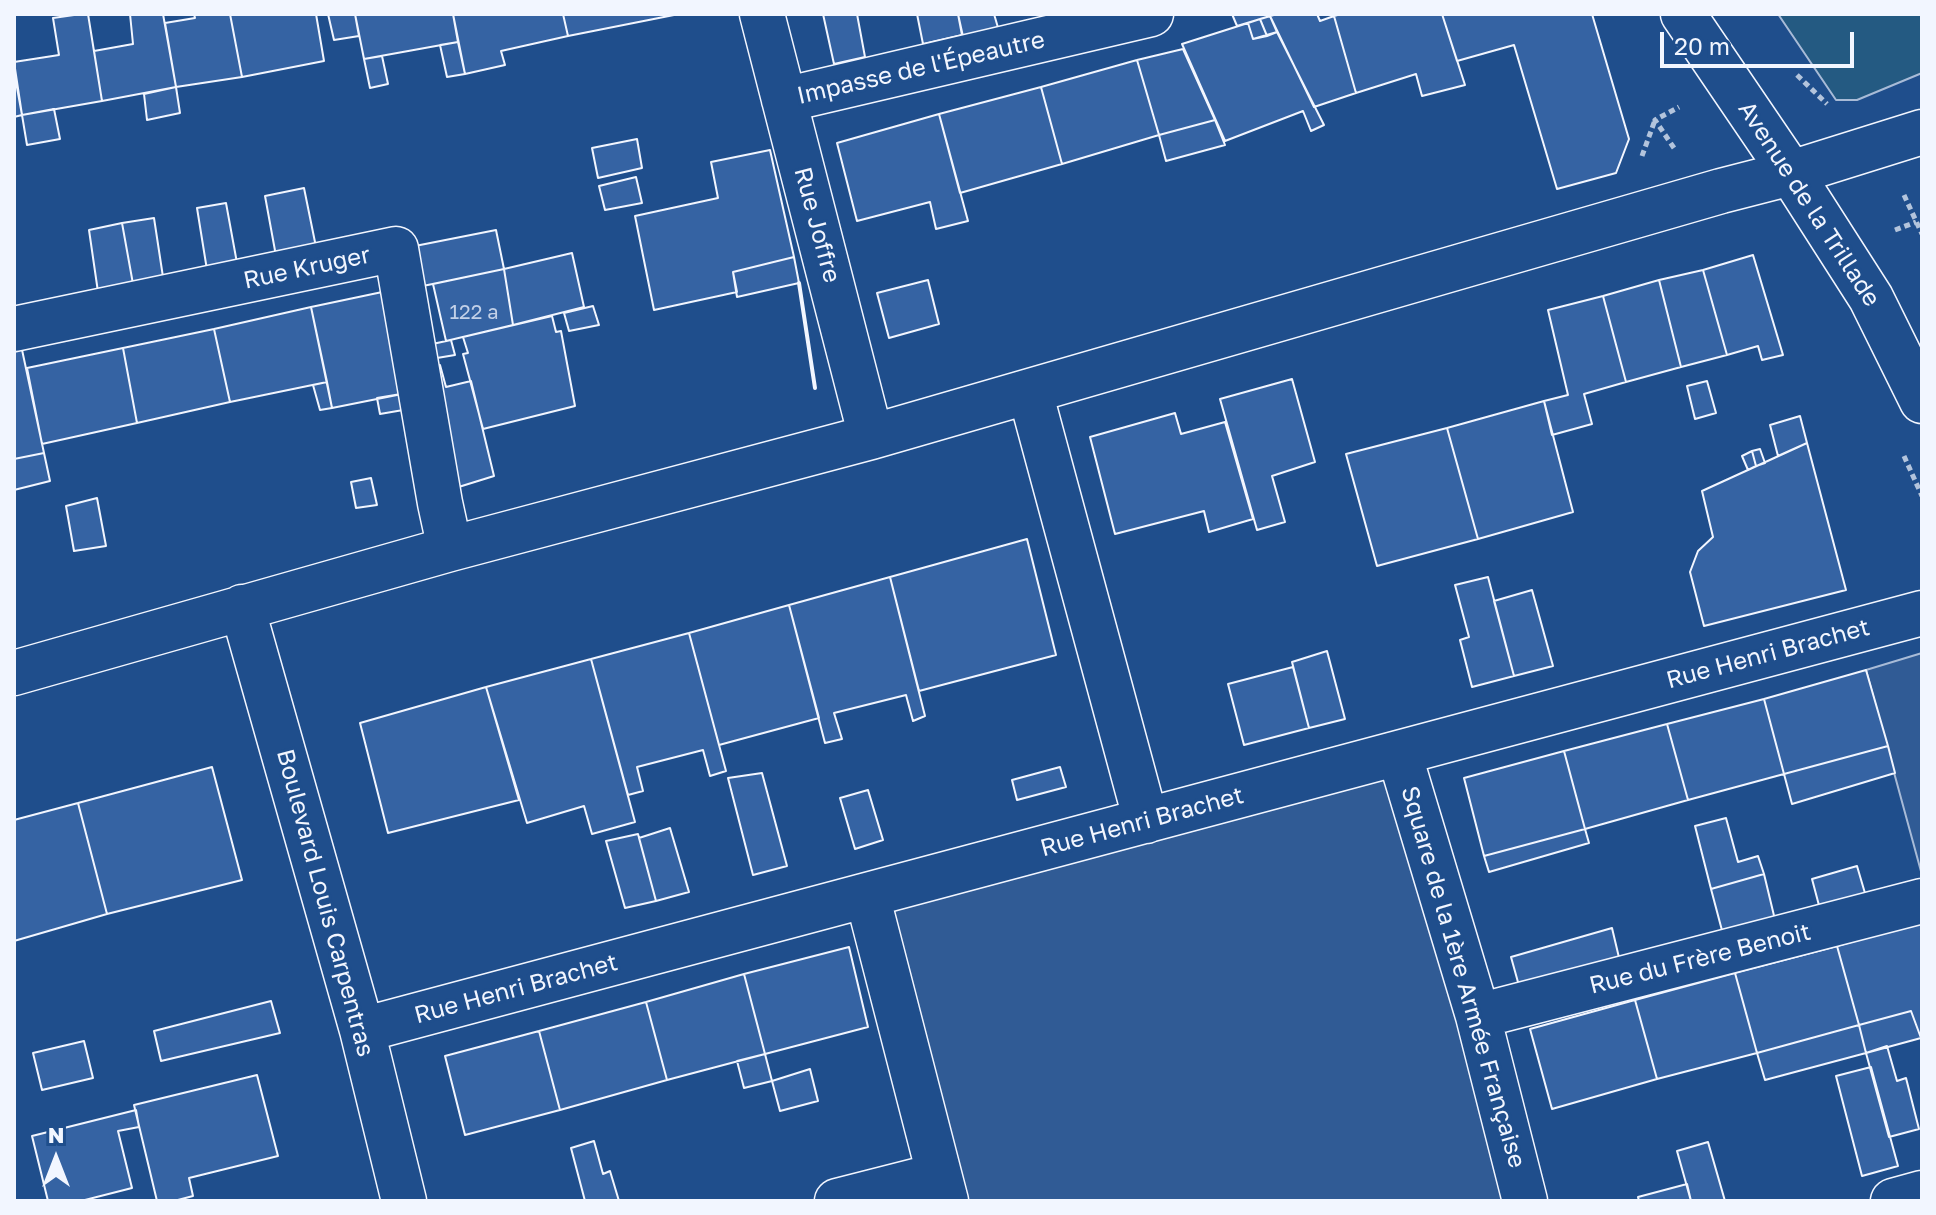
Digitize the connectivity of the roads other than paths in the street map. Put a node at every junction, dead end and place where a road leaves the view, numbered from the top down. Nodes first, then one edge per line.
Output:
1 (762, 14) edge
2 (1151, 14) edge
3 (1683, 14) edge
4 (784, 100) junction
5 (1922, 132) edge
6 (1791, 173) junction
7 (14, 329) edge
8 (1030, 392) junction
9 (1922, 401) edge
10 (871, 437) junction
11 (450, 549) junction
12 (242, 607) junction
13 (1922, 613) edge
14 (14, 673) edge
15 (1399, 753) junction
16 (1146, 821) junction
17 (867, 895) junction
18 (1922, 901) edge
19 (1478, 1016) junction
20 (362, 1030) junction
21 (943, 1188) edge
22 (1922, 1193) edge
23 (404, 1201) edge
24 (837, 1201) edge
25 (1525, 1201) edge
26 (1893, 1201) edge

1 - 4 street, Rue Joffre
2 - 4 street, Impasse de l'Épeautre
3 - 6 street, Avenue de la Trillade
4 - 10 street, Rue Joffre
5 - 6 street
6 - 8 street
6 - 9 street, Avenue de la Trillade
7 - 11 street, Rue Kruger
8 - 10 street
8 - 16 street
10 - 11 street
11 - 12 street
12 - 14 street
12 - 20 street, Boulevard Louis Carpentras
13 - 15 street, Rue Henri Brachet
15 - 16 street, Rue Henri Brachet
15 - 19 street, Square de la 1ère Armée Française
16 - 17 street, Rue Henri Brachet
17 - 20 street, Rue Henri Brachet
17 - 21 street
18 - 19 street, Rue du Frère Benoit
19 - 25 street, Square de la 1ère Armée Française
20 - 23 street, Boulevard Louis Carpentras
21 - 24 street
22 - 26 street

